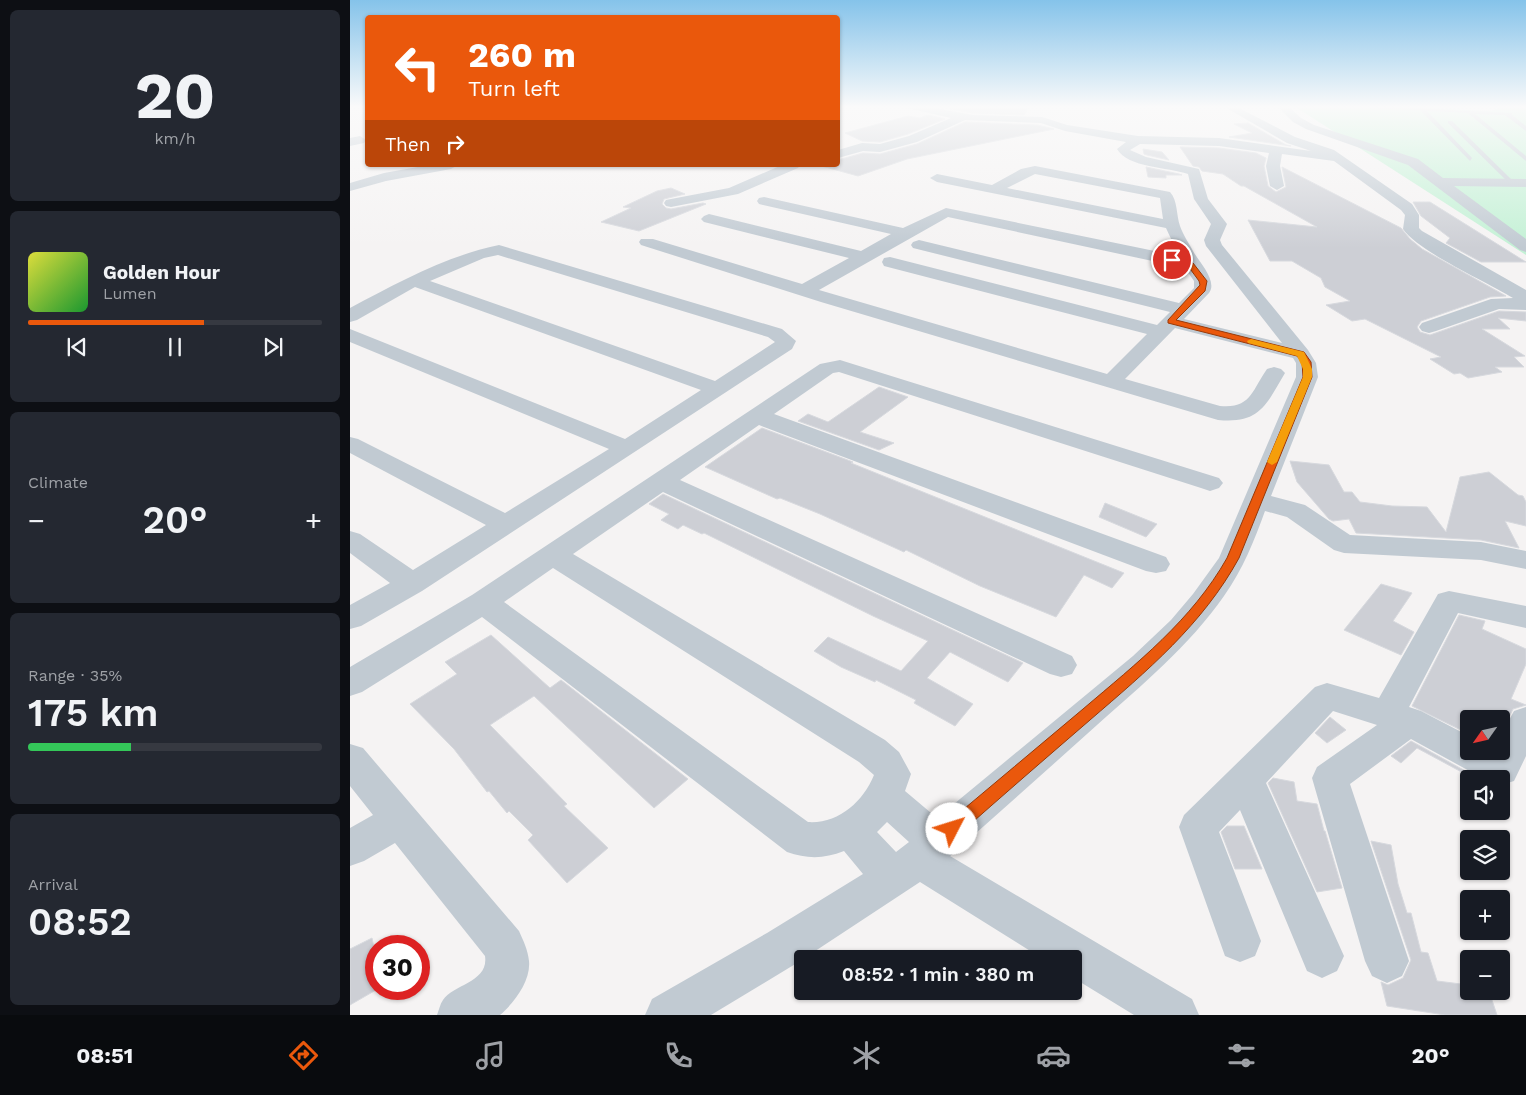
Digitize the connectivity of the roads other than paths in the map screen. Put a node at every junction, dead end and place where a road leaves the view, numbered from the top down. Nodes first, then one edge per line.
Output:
1 (1126, 153) edge
2 (1275, 153) edge
3 (1302, 153) edge
4 (1328, 153) edge
5 (1391, 153) edge
6 (1465, 153) edge
7 (1482, 153) edge
8 (1337, 158) junction
9 (1470, 159) dead end
10 (427, 167) edge
11 (788, 167) edge
12 (403, 169) edge
13 (937, 178) dead end
14 (1441, 182) junction
15 (1512, 183) junction
16 (1526, 183) edge
17 (1277, 186) dead end
18 (350, 187) edge
19 (995, 189) junction
20 (764, 202) dead end
21 (671, 203) dead end
22 (969, 216) junction
23 (709, 219) dead end
24 (1172, 225) junction
25 (905, 233) junction
26 (647, 242) dead end
27 (919, 245) junction
28 (1526, 247) edge
29 (864, 257) junction
30 (890, 262) junction
31 (1191, 264) junction
32 (874, 271) dead end
33 (414, 281) junction
34 (804, 290) junction
35 (1526, 298) edge
36 (1526, 304) edge
37 (350, 316) edge
38 (1171, 321) junction
39 (1429, 327) dead end
40 (350, 335) edge
41 (1301, 354) junction
42 (1274, 373) dead end
43 (1111, 382) junction
44 (718, 389) junction
45 (757, 416) junction
46 (350, 444) edge
47 (627, 448) junction
48 (661, 480) junction
49 (1210, 483) dead end
50 (1256, 500) junction
51 (505, 524) junction
52 (350, 540) edge
53 (553, 555) junction
54 (1526, 560) edge
55 (1156, 564) dead end
56 (412, 584) junction
57 (483, 602) junction
58 (1526, 617) edge
59 (350, 618) edge
60 (1061, 665) dead end
61 (350, 683) edge
62 (1398, 717) junction
63 (1526, 721) edge
64 (350, 760) edge
65 (1246, 779) junction
66 (884, 796) junction
67 (401, 820) junction
68 (850, 830) junction
69 (350, 848) edge
70 (916, 860) junction
71 (1240, 941) dead end
72 (1322, 956) dead end
73 (1387, 960) dead end
74 (460, 1015) edge
75 (668, 1015) edge
76 (1176, 1015) edge

1 - 41 street
2 - 17 street
3 - 8 street
4 - 8 street
5 - 14 street
6 - 9 lane
7 - 15 lane
8 - 35 street
10 - 12 street
11 - 21 street
12 - 18 street
13 - 19 street
14 - 15 street
14 - 28 street
15 - 16 street
19 - 24 street
19 - 24 street
20 - 25 street
22 - 25 street
22 - 27 street
22 - 31 street
23 - 29 street
24 - 31 street
25 - 29 street
26 - 34 street
27 - 30 street
27 - 38 street
29 - 34 street
30 - 32 street
30 - 38 street
31 - 38 street
33 - 37 street
33 - 44 street
33 - 44 street
34 - 43 street
36 - 39 street
38 - 41 street
38 - 43 street
40 - 47 street
41 - 50 street
42 - 43 street
44 - 47 street
45 - 48 street
45 - 49 street
45 - 55 street
46 - 51 street
47 - 51 street
48 - 53 street
48 - 60 street
50 - 54 street
50 - 70 street
51 - 56 street
52 - 56 street
53 - 57 street
53 - 66 street
56 - 59 street
57 - 61 street
57 - 68 street
58 - 62 street
62 - 63 street
62 - 65 street
62 - 73 street
64 - 67 street
65 - 71 street
65 - 72 street
66 - 68 street
66 - 70 street
67 - 69 street
67 - 74 street
68 - 70 street
70 - 75 street
70 - 76 street

